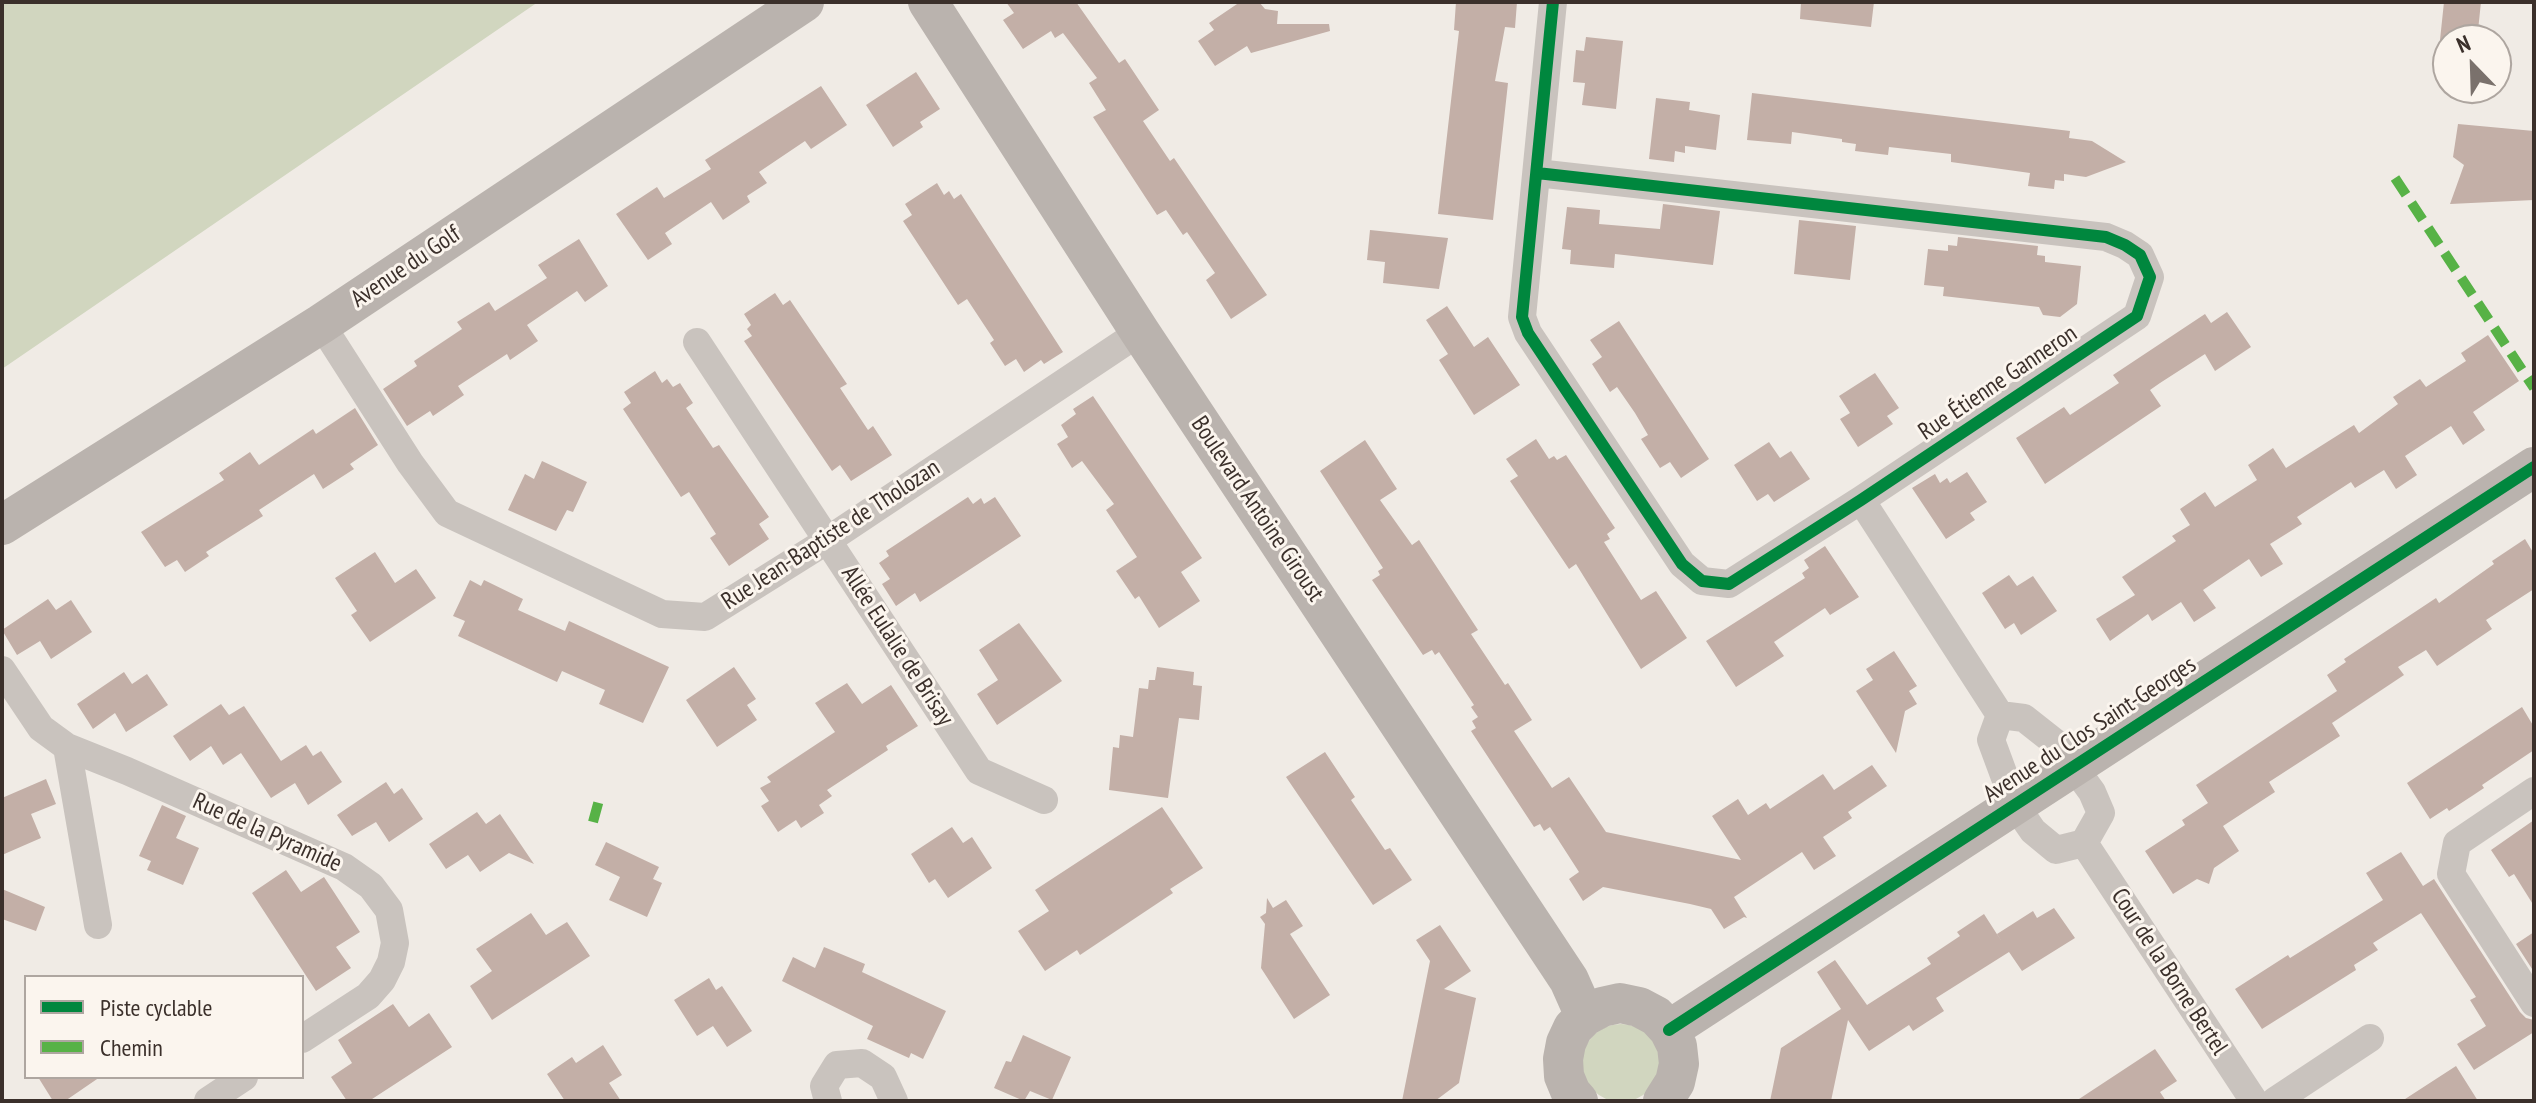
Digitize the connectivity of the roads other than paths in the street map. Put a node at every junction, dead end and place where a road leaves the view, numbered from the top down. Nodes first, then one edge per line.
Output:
1 (804, 2) edge
2 (928, 2) edge
3 (1553, 2) edge
4 (1537, 173) junction
5 (321, 324) junction
6 (1140, 332) junction
7 (697, 342) dead end
8 (2534, 467) edge
9 (1861, 500) junction
10 (2, 525) edge
11 (828, 540) junction
12 (2, 670) edge
13 (2000, 715) junction
14 (67, 747) junction
15 (2075, 766) junction
16 (2534, 791) edge
17 (1044, 800) dead end
18 (2015, 805) junction
19 (2084, 843) junction
20 (98, 925) dead end
21 (2534, 1003) edge
22 (1585, 1016) junction
23 (1669, 1030) junction
24 (304, 1038) edge
25 (2370, 1038) dead end
26 (241, 1079) edge
27 (1569, 1098) edge
28 (208, 1101) edge
29 (828, 1101) edge
30 (894, 1101) edge
31 (1663, 1101) edge
32 (2254, 1101) edge
33 (2275, 1101) edge

1 - 5 street, Avenue du Golf
2 - 6 street, Boulevard Antoine Giroust
3 - 4 street, Rue Étienne Ganneron
4 - 9 street, Rue Étienne Ganneron
4 - 9 street, Rue Étienne Ganneron
5 - 10 street, Avenue du Golf
5 - 11 street, Rue Jean-Baptiste de Tholozan
6 - 11 street, Rue Jean-Baptiste de Tholozan
6 - 22 street, Boulevard Antoine Giroust
7 - 11 street, Allée Eulalie de Brisay
8 - 15 street, Avenue du Clos Saint-Georges
9 - 13 street
11 - 17 street, Allée Eulalie de Brisay
12 - 14 street, Rue de la Pyramide
13 - 15 street
13 - 18 street
14 - 20 street
14 - 24 street, Rue de la Pyramide
15 - 18 street, Avenue du Clos Saint-Georges
15 - 19 street
16 - 21 street
18 - 19 street
18 - 23 street, Avenue du Clos Saint-Georges
19 - 32 street, Cour de la Borne Bertel
22 - 23 street
22 - 27 street
23 - 31 street
25 - 33 street
26 - 28 street
29 - 30 street

